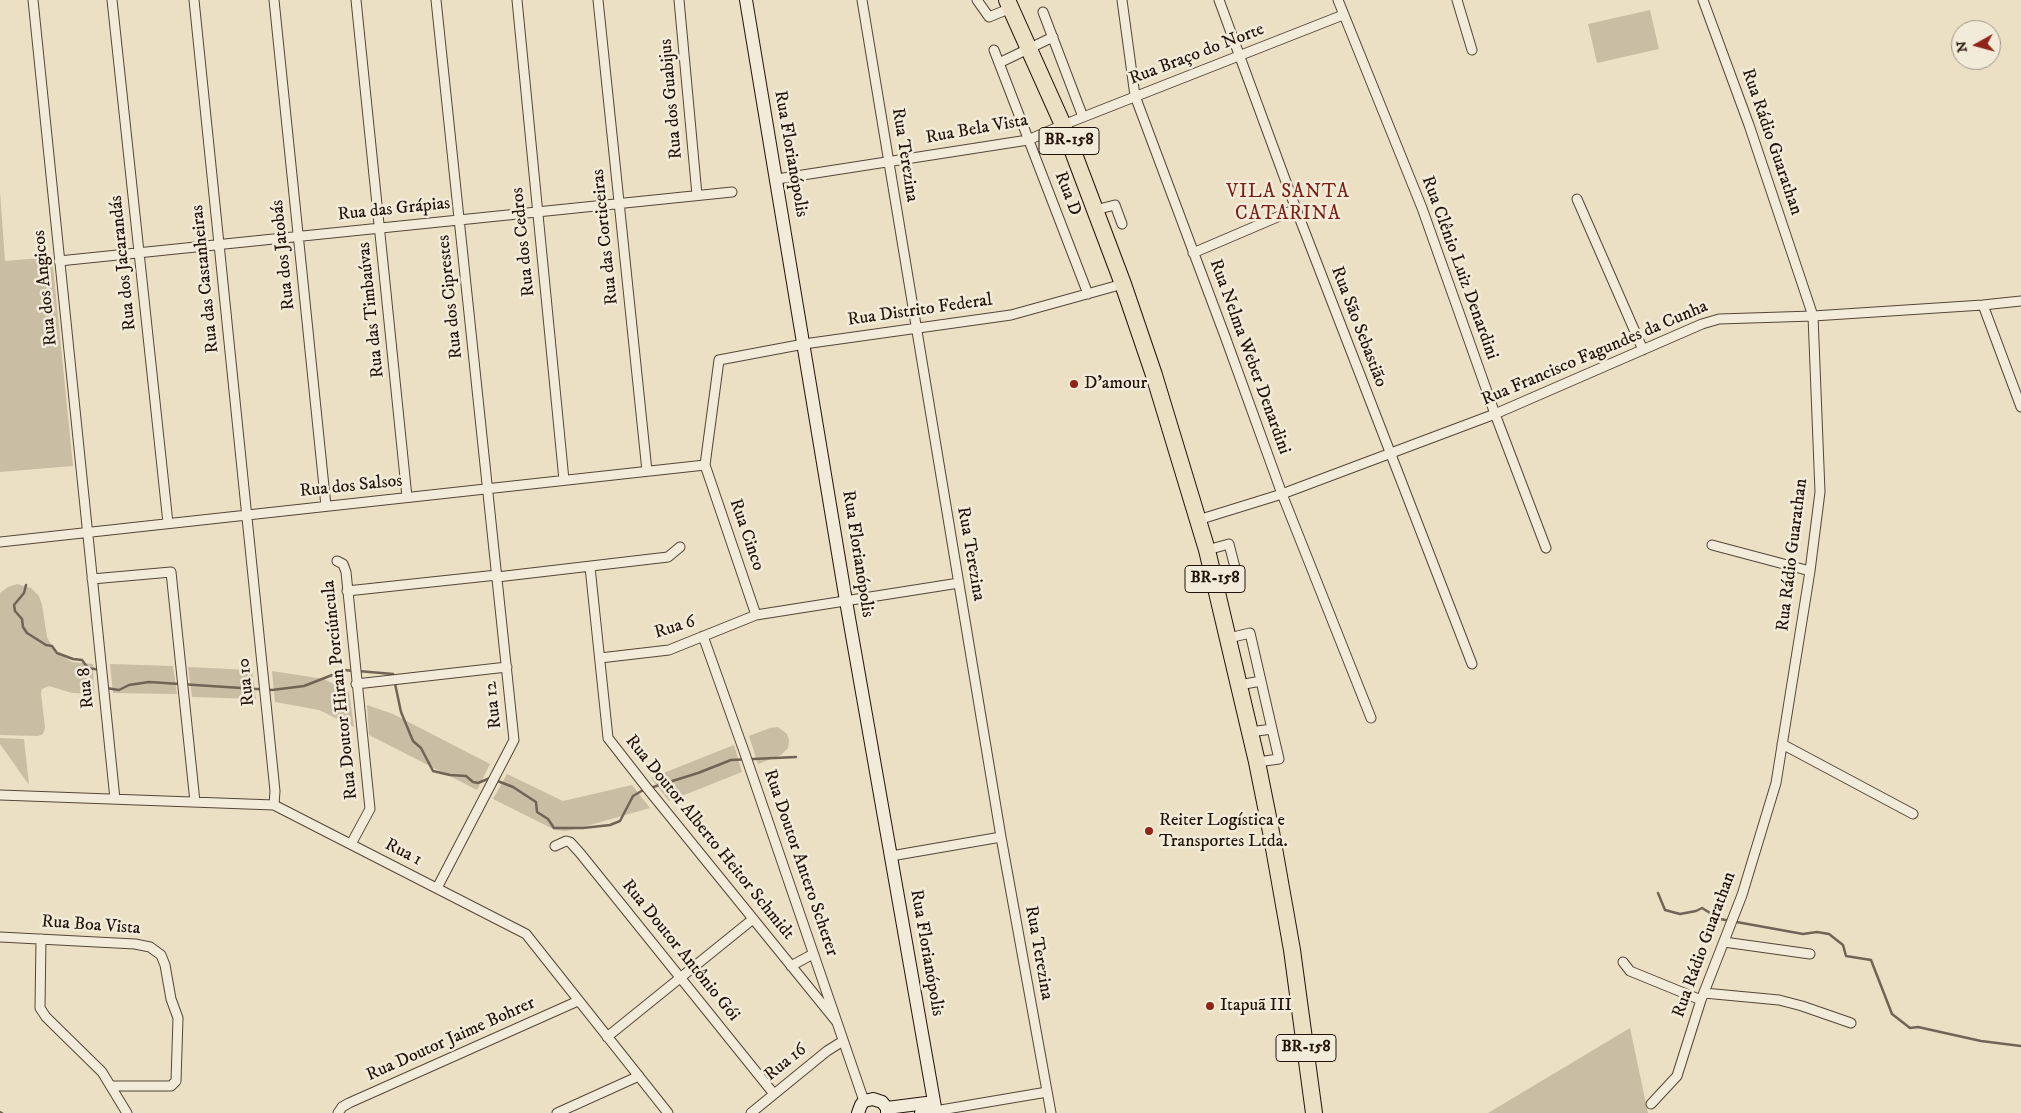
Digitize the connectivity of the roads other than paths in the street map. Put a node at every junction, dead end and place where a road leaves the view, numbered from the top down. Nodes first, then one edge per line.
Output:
1 (33, 0) edge
2 (112, 0) edge
3 (194, 0) edge
4 (274, 0) edge
5 (356, 0) edge
6 (436, 0) edge
7 (517, 0) edge
8 (598, 0) edge
9 (679, 0) edge
10 (746, 0) edge
11 (862, 0) edge
12 (977, 0) edge
13 (1122, 0) edge
14 (1219, 0) edge
15 (1338, 0) edge
16 (1457, 0) edge
17 (1703, 0) edge
18 (1009, 4) edge
19 (1043, 12) dead end
20 (1343, 15) junction
21 (1053, 37) junction
22 (1029, 49) junction
23 (994, 50) dead end
24 (1472, 50) dead end
25 (1240, 56) junction
26 (999, 63) junction
27 (1135, 96) junction
28 (1083, 117) junction
29 (1063, 125) junction
30 (1028, 140) junction
31 (889, 162) junction
32 (777, 179) junction
33 (732, 192) dead end
34 (697, 195) junction
35 (1578, 199) dead end
36 (619, 203) junction
37 (1296, 209) junction
38 (1095, 210) junction
39 (538, 212) junction
40 (459, 220) junction
41 (1122, 224) dead end
42 (379, 228) junction
43 (298, 236) junction
44 (219, 244) junction
45 (139, 253) junction
46 (1193, 253) junction
47 (59, 261) junction
48 (1123, 284) junction
49 (1088, 294) junction
50 (2021, 301) edge
51 (1982, 305) junction
52 (1813, 316) junction
53 (916, 327) junction
54 (804, 344) junction
55 (1643, 350) junction
56 (2021, 407) edge
57 (1495, 414) junction
58 (1390, 453) junction
59 (705, 465) junction
60 (647, 471) junction
61 (564, 480) junction
62 (487, 489) junction
63 (1282, 494) junction
64 (407, 497) junction
65 (326, 506) junction
66 (246, 515) junction
67 (1198, 520) junction
68 (168, 523) junction
69 (492, 531) joint
70 (87, 532) junction
71 (0, 542) edge
72 (1712, 545) dead end
73 (680, 547) dead end
74 (1546, 548) dead end
75 (1207, 550) junction
76 (252, 556) joint
77 (337, 560) dead end
78 (590, 568) junction
79 (1810, 571) junction
80 (92, 576) junction
81 (497, 576) junction
82 (959, 583) junction
83 (1218, 590) junction
84 (347, 592) junction
85 (846, 601) junction
86 (756, 615) junction
87 (703, 636) junction
88 (1229, 638) junction
89 (600, 658) junction
90 (1472, 664) dead end
91 (507, 668) junction
92 (1261, 681) junction
93 (356, 684) junction
94 (1239, 684) junction
95 (1371, 718) dead end
96 (1272, 729) junction
97 (1250, 732) junction
98 (1782, 744) junction
99 (1257, 762) junction
100 (0, 795) edge
101 (115, 800) junction
102 (195, 802) junction
103 (274, 805) junction
104 (1913, 814) dead end
105 (1001, 837) junction
106 (351, 844) junction
107 (555, 846) dead end
108 (891, 856) junction
109 (437, 888) junction
110 (753, 919) junction
111 (0, 937) edge
112 (41, 939) junction
113 (1724, 942) junction
114 (814, 954) junction
115 (1810, 954) dead end
116 (1623, 962) dead end
117 (791, 966) junction
118 (680, 977) junction
119 (1703, 997) junction
120 (578, 1001) junction
121 (836, 1021) junction
122 (1850, 1023) dead end
123 (607, 1037) junction
124 (843, 1041) junction
125 (639, 1076) junction
126 (111, 1086) junction
127 (1047, 1092) junction
128 (774, 1094) junction
129 (1651, 1104) dead end
130 (859, 1109) edge
131 (935, 1109) edge
132 (887, 1110) edge
133 (339, 1112) edge
134 (127, 1113) edge
135 (557, 1113) edge
136 (668, 1113) edge
137 (751, 1113) edge
138 (921, 1113) edge
139 (1051, 1113) edge
140 (1314, 1113) edge

1 - 47 street, Rua dos Angicos
2 - 45 street, Rua dos Jacarandás
3 - 44 street, Rua das Castanheiras
4 - 43 street, Rua dos Jatobás
5 - 42 street, Rua das Timbaúvas
6 - 40 street, Rua dos Ciprestes
7 - 39 street, Rua dos Cedros
8 - 36 street, Rua das Corticeiras
9 - 34 street, Rua dos Guabijus
10 - 32 street, Rua Florianópolis
11 - 31 street, Rua Terezina
12 - 18 street
13 - 27 street, Rua Nelma Weber Denardini
14 - 25 street, Rua São Sebastião
15 - 20 street, Rua Clênio Luiz Denardini
16 - 24 street
17 - 52 street, Rua Rádio Guarathan
18 - 22 highway, BR-158
19 - 21 street
20 - 25 street, Rua Braço do Norte
20 - 57 street, Rua Clênio Luiz Denardini
21 - 22 street
21 - 28 street
22 - 26 street
22 - 29 highway, BR-158
23 - 26 street, Rua D
25 - 27 street, Rua Braço do Norte
25 - 37 street, Rua São Sebastião
26 - 30 street, Rua D
27 - 28 street, Rua Braço do Norte
27 - 46 street, Rua Nelma Weber Denardini
28 - 29 street, Rua Braço do Norte
29 - 30 street, Rua Bela Vista
29 - 38 highway, BR-158
30 - 31 street, Rua Bela Vista
30 - 49 street, Rua D
31 - 32 street, Rua Bela Vista
31 - 53 street, Rua Terezina
32 - 54 street, Rua Florianópolis
33 - 34 street, Rua das Grápias
34 - 36 street, Rua das Grápias
35 - 55 street
36 - 39 street, Rua das Grápias
36 - 60 street, Rua das Corticeiras
37 - 46 street
37 - 58 street, Rua São Sebastião
38 - 41 street
38 - 48 highway, BR-158
39 - 40 street, Rua das Grápias
39 - 61 street, Rua dos Cedros
40 - 42 street, Rua das Grápias
40 - 62 street, Rua dos Ciprestes
42 - 43 street, Rua das Grápias
42 - 64 street, Rua das Timbaúvas
43 - 44 street, Rua das Grápias
43 - 65 street, Rua dos Jatobás
44 - 45 street, Rua das Grápias
44 - 66 street, Rua das Castanheiras
45 - 47 street, Rua das Grápias
45 - 68 street, Rua dos Jacarandás
46 - 63 street, Rua Nelma Weber Denardini
47 - 70 street, Rua dos Angicos
48 - 49 street, Rua Distrito Federal
48 - 67 highway, BR-158
49 - 53 street, Rua Distrito Federal
50 - 51 street, Rua Francisco Fagundes da Cunha
51 - 52 street, Rua Francisco Fagundes da Cunha
51 - 56 street
52 - 55 street, Rua Francisco Fagundes da Cunha
52 - 79 street, Rua Rádio Guarathan
53 - 54 street, Rua Distrito Federal
53 - 82 street, Rua Terezina
54 - 59 street, Rua Distrito Federal
54 - 85 street, Rua Florianópolis
55 - 57 street, Rua Francisco Fagundes da Cunha
57 - 58 street, Rua Francisco Fagundes da Cunha
57 - 74 street, Rua Clênio Luiz Denardini
58 - 63 street, Rua Francisco Fagundes da Cunha
58 - 90 street, Rua São Sebastião
59 - 60 street, Rua dos Salsos
59 - 86 street, Rua Cinco
60 - 61 street, Rua dos Salsos
61 - 62 street, Rua dos Salsos
62 - 64 street, Rua dos Salsos
62 - 69 street, Rua dos Ciprestes
63 - 67 street, Rua Francisco Fagundes da Cunha
63 - 95 street, Rua Nelma Weber Denardini
64 - 65 street, Rua dos Salsos
65 - 66 street, Rua dos Salsos
66 - 68 street, Rua dos Salsos
66 - 76 street, Rua das Castanheiras
67 - 75 highway, BR-158
68 - 70 street, Rua dos Salsos
69 - 81 street, Rua 12
70 - 71 street, Rua dos Salsos
70 - 80 street, Rua dos Angicos
72 - 79 street
73 - 78 street
75 - 83 highway, BR-158
75 - 83 street
76 - 103 street, Rua 10
77 - 84 street, Rua Doutor Hiran Porciúncula
78 - 81 street
78 - 89 street, Rua Doutor Alberto Heitor Schmidt
79 - 98 street, Rua Rádio Guarathan
80 - 101 street, Rua 8
80 - 102 street
81 - 84 street
81 - 91 street, Rua 12
82 - 85 street, Rua 6
82 - 105 street, Rua Terezina
83 - 88 highway, BR-158
84 - 93 street, Rua Doutor Hiran Porciúncula
85 - 86 street, Rua 6
85 - 108 street, Rua Florianópolis
86 - 87 street, Rua 6
87 - 89 street, Rua 6
87 - 114 street, Rua Doutor Antero Scherer
88 - 92 street
88 - 94 highway, BR-158
89 - 110 street, Rua Doutor Alberto Heitor Schmidt
91 - 93 street
91 - 109 street, Rua 12
92 - 94 street
92 - 96 street
93 - 106 street, Rua Doutor Hiran Porciúncula
94 - 97 highway, BR-158
96 - 97 street
96 - 99 street
97 - 99 highway, BR-158
98 - 104 street
98 - 113 street, Rua Rádio Guarathan
99 - 140 highway, BR-158
100 - 101 street, Rua 1
101 - 102 street, Rua 1
102 - 103 street, Rua 1
103 - 106 street, Rua 1
105 - 108 street
105 - 127 street, Rua Terezina
106 - 109 street, Rua 1
107 - 118 street, Rua Doutor Antônio Gói
108 - 131 street, Rua Florianópolis
109 - 120 street, Rua 1
110 - 117 street, Rua Doutor Alberto Heitor Schmidt
110 - 118 street
111 - 112 street, Rua Boa Vista
112 - 126 street
112 - 126 street, Rua Boa Vista
113 - 115 street
113 - 119 street, Rua Rádio Guarathan
114 - 117 street
114 - 121 street, Rua Doutor Antero Scherer
116 - 119 street
117 - 121 street, Rua Doutor Alberto Heitor Schmidt
118 - 123 street
118 - 128 street, Rua Doutor Antônio Gói
119 - 122 street
119 - 129 street, Rua Rádio Guarathan
120 - 123 street, Rua 1
120 - 133 street, Rua Doutor Jaime Bohrer
121 - 124 street, Rua Doutor Antero Scherer
123 - 125 street, Rua 1
124 - 128 street, Rua 16
124 - 130 street, Rua Doutor Antero Scherer
125 - 135 street
125 - 136 street, Rua 1
126 - 134 street
127 - 131 street
127 - 139 street, Rua Terezina
128 - 137 street, Rua 16
130 - 132 street
131 - 132 street
131 - 138 street

